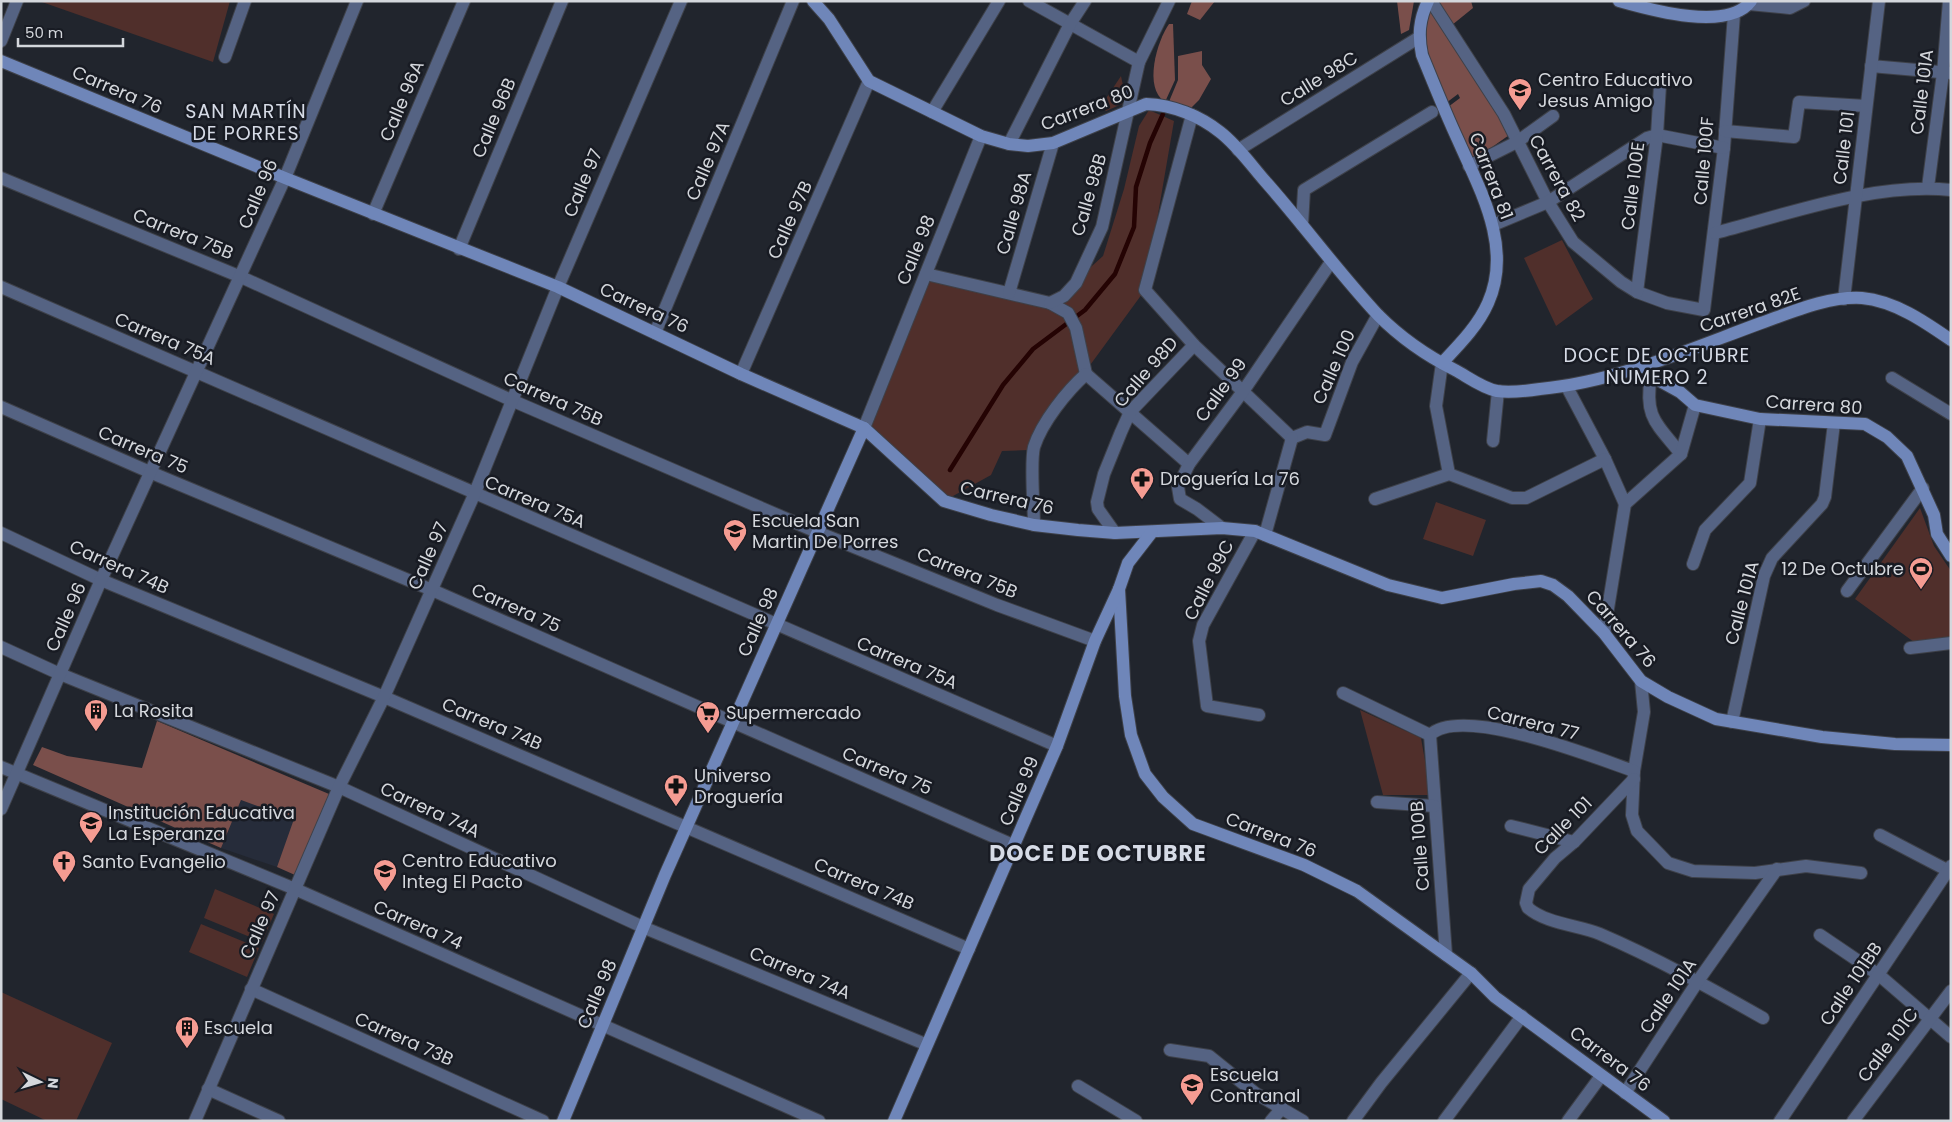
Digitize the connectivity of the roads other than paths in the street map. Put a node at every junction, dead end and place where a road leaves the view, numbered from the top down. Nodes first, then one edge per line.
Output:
1 (17, 1) edge
2 (245, 1) edge
3 (357, 1) edge
4 (464, 1) edge
5 (562, 1) edge
6 (680, 1) edge
7 (793, 1) edge
8 (813, 1) edge
9 (998, 1) edge
10 (1029, 1) edge
11 (1086, 1) edge
12 (1169, 1) edge
13 (1428, 1) edge
14 (1432, 1) edge
15 (1619, 1) edge
16 (1804, 1) edge
17 (1878, 1) edge
18 (1949, 1) edge
19 (1750, 2) edge
20 (1734, 14) junction
21 (1070, 24) junction
22 (1418, 38) junction
23 (1, 41) edge
24 (225, 57) dead end
25 (1, 60) edge
26 (1139, 62) junction
27 (1871, 66) junction
28 (1947, 73) edge
29 (870, 81) junction
30 (1660, 85) dead end
31 (1866, 106) junction
32 (932, 112) junction
33 (1129, 112) junction
34 (1432, 112) dead end
35 (1192, 115) junction
36 (1553, 116) dead end
37 (1725, 131) junction
38 (1657, 135) junction
39 (981, 136) junction
40 (1517, 142) junction
41 (1053, 143) junction
42 (1009, 144) junction
43 (1724, 148) junction
44 (1238, 150) junction
45 (1469, 166) junction
46 (1, 178) edge
47 (285, 178) junction
48 (1928, 187) junction
49 (1951, 190) edge
50 (1855, 196) junction
51 (1548, 202) junction
52 (373, 214) junction
53 (1302, 225) junction
54 (1493, 225) junction
55 (1715, 233) junction
56 (459, 249) junction
57 (1331, 262) junction
58 (926, 274) junction
59 (241, 277) junction
60 (558, 287) junction
61 (1, 288) edge
62 (1637, 292) junction
63 (1009, 293) junction
64 (1844, 299) junction
65 (1050, 303) junction
66 (1704, 310) joint
67 (1378, 315) junction
68 (655, 333) junction
69 (1951, 340) edge
70 (1194, 345) junction
71 (1442, 364) junction
72 (1648, 370) junction
73 (197, 372) junction
74 (741, 374) junction
75 (1086, 374) junction
76 (1892, 378) dead end
77 (1567, 387) junction
78 (1244, 390) junction
79 (1498, 391) junction
80 (511, 400) junction
81 (1695, 406) junction
82 (1, 407) edge
83 (1130, 412) junction
84 (1951, 414) edge
85 (1760, 419) junction
86 (1834, 423) junction
87 (864, 428) junction
88 (1292, 438) junction
89 (1492, 441) dead end
90 (1681, 454) junction
91 (1605, 459) junction
92 (1189, 464) junction
93 (152, 473) junction
94 (1449, 474) junction
95 (1923, 488) junction
96 (474, 495) junction
97 (1375, 499) dead end
98 (1625, 504) junction
99 (1034, 525) junction
100 (1222, 528) junction
101 (817, 532) junction
102 (1152, 532) junction
103 (1, 533) edge
104 (1115, 533) junction
105 (1260, 533) junction
106 (1951, 556) edge
107 (1693, 564) dead end
108 (101, 580) junction
109 (1119, 589) junction
110 (432, 590) junction
111 (1847, 591) dead end
112 (776, 625) junction
113 (1604, 633) junction
114 (1095, 641) junction
115 (1951, 643) edge
116 (1, 646) edge
117 (1910, 648) dead end
118 (60, 674) junction
119 (1641, 681) junction
120 (1343, 693) dead end
121 (384, 697) junction
122 (1258, 715) dead end
123 (1732, 722) junction
124 (732, 723) junction
125 (1430, 735) junction
126 (1951, 745) edge
127 (1057, 746) junction
128 (1, 768) edge
129 (18, 775) junction
130 (1634, 775) junction
131 (339, 787) junction
132 (1377, 802) dead end
133 (1434, 806) junction
134 (1, 809) edge
135 (1511, 826) dead end
136 (686, 827) junction
137 (1880, 835) dead end
138 (1574, 842) junction
139 (1015, 846) junction
140 (1949, 868) edge
141 (1777, 869) junction
142 (1860, 873) dead end
143 (295, 889) junction
144 (645, 928) junction
145 (1820, 935) dead end
146 (969, 949) junction
147 (1446, 955) junction
148 (1471, 973) junction
149 (1879, 975) junction
150 (1698, 981) junction
151 (251, 989) junction
152 (1951, 991) edge
153 (1522, 1016) junction
154 (1763, 1018) dead end
155 (1929, 1020) junction
156 (603, 1027) junction
157 (1951, 1037) edge
158 (926, 1044) junction
159 (1170, 1050) dead end
160 (1601, 1076) junction
161 (1078, 1086) dead end
162 (208, 1090) junction
163 (1625, 1093) junction
164 (1282, 1108) junction
165 (195, 1121) edge
166 (280, 1121) edge
167 (543, 1121) edge
168 (563, 1121) edge
169 (819, 1121) edge
170 (894, 1121) edge
171 (1136, 1121) edge
172 (1271, 1121) edge
173 (1302, 1121) edge
174 (1353, 1121) edge
175 (1444, 1121) edge
176 (1568, 1121) edge
177 (1664, 1121) edge
178 (1780, 1121) edge
179 (1853, 1121) edge

1 - 23 street
2 - 24 street
3 - 47 street, Calle 96
4 - 52 street, Calle 96A
5 - 56 street, Calle 96B
6 - 60 street, Calle 97
7 - 68 street, Calle 97A
8 - 29 street, Carrera 80
9 - 32 street
10 - 21 street
11 - 21 street
12 - 26 street
13 - 22 street, Carrera 81
14 - 40 street, Carrera 82
15 - 20 street
16 - 19 street
17 - 27 street, Calle 101
18 - 28 street, Calle 101A
19 - 20 street
20 - 37 street, Calle 100F
21 - 26 street
21 - 42 street
22 - 44 street, Calle 98C
22 - 45 street, Carrera 81
25 - 47 street, Carrera 76
26 - 33 street
27 - 28 street
27 - 31 street, Calle 101
28 - 48 street, Calle 101A
29 - 32 street, Carrera 80
29 - 74 street, Calle 97B
30 - 38 street, Calle 100E
31 - 37 street
31 - 50 street, Calle 101
32 - 39 street, Carrera 80
33 - 35 street, Carrera 80
33 - 41 street, Carrera 80
33 - 65 street, Calle 98B
34 - 53 street
35 - 44 street, Carrera 80
35 - 70 street
36 - 40 street
37 - 43 street, Calle 100F
38 - 43 street
38 - 51 street
38 - 62 street, Calle 100E
39 - 42 street, Carrera 80
39 - 58 street, Calle 98
40 - 45 street
40 - 51 street, Carrera 82
41 - 42 street, Carrera 80
41 - 63 street, Calle 98A
43 - 55 street, Calle 100F
44 - 53 street, Carrera 80
45 - 54 street, Carrera 81
46 - 59 street, Carrera 75B
47 - 52 street, Carrera 76
47 - 59 street, Calle 96
48 - 49 street
48 - 50 street
50 - 55 street
50 - 64 street, Calle 101
51 - 54 street
51 - 62 street, Carrera 82
52 - 56 street, Carrera 76
53 - 57 street, Carrera 80
54 - 71 street, Carrera 81
55 - 66 street, Calle 100F
56 - 60 street, Carrera 76
57 - 67 street, Carrera 80
57 - 78 street, Calle 99
58 - 63 street
58 - 87 street, Calle 98
59 - 73 street, Calle 96
59 - 80 street, Carrera 75B
60 - 68 street, Carrera 76
60 - 80 street, Calle 97
61 - 73 street, Carrera 75A
62 - 66 street, Carrera 82
63 - 65 street
64 - 69 street, Carrera 82E
64 - 72 street, Carrera 82E
65 - 75 street
67 - 71 street, Carrera 80
67 - 88 street, Calle 100
68 - 74 street, Carrera 76
70 - 78 street
70 - 83 street, Calle 98D
71 - 79 street, Carrera 82E
71 - 94 street
72 - 77 street, Carrera 82E
72 - 81 street, Carrera 80
72 - 90 street
73 - 93 street, Calle 96
73 - 96 street, Carrera 75A
74 - 87 street, Carrera 76
75 - 83 street
75 - 99 street
76 - 84 street
77 - 79 street, Carrera 82E
77 - 91 street
78 - 88 street
78 - 92 street, Calle 99
79 - 89 street
80 - 96 street, Calle 97
80 - 101 street, Carrera 75B
81 - 85 street, Carrera 80
81 - 90 street
82 - 93 street, Carrera 75
83 - 92 street
83 - 104 street, Calle 98D
85 - 86 street, Carrera 80
85 - 107 street
86 - 95 street, Carrera 80
86 - 123 street, Calle 101A
87 - 99 street, Carrera 76
87 - 101 street, Calle 98
88 - 105 street, Calle 99C
90 - 98 street
91 - 94 street
91 - 98 street
92 - 100 street, Calle 99
93 - 108 street, Calle 96
93 - 110 street, Carrera 75
94 - 97 street
95 - 106 street, Carrera 80
95 - 111 street
96 - 110 street, Calle 97
96 - 112 street, Carrera 75A
98 - 113 street
99 - 104 street, Carrera 76
100 - 102 street, Carrera 76
100 - 105 street, Carrera 76
101 - 112 street, Calle 98
101 - 114 street, Carrera 75B
102 - 104 street, Carrera 76
102 - 109 street, Calle 99
103 - 108 street, Carrera 74B
105 - 113 street, Carrera 76
105 - 122 street, Calle 99C
108 - 118 street, Calle 96
108 - 121 street, Carrera 74B
109 - 114 street, Calle 99
109 - 147 street, Carrera 76
110 - 121 street, Calle 97
110 - 124 street, Carrera 75
112 - 124 street, Calle 98
112 - 127 street, Carrera 75A
113 - 119 street, Carrera 76
114 - 127 street, Calle 99
115 - 117 street
116 - 118 street, Carrera 74A
118 - 129 street, Calle 96
118 - 131 street, Carrera 74A
119 - 123 street, Carrera 76
119 - 130 street
120 - 125 street
121 - 131 street, Calle 97
121 - 136 street, Carrera 74B
123 - 126 street, Carrera 76
124 - 136 street, Calle 98
124 - 139 street, Carrera 75
125 - 130 street, Carrera 77
125 - 133 street, Calle 100B
127 - 139 street, Calle 99
128 - 129 street, Carrera 74
129 - 134 street, Calle 96
129 - 143 street, Carrera 74
130 - 138 street, Calle 101
130 - 141 street
131 - 143 street, Calle 97
131 - 144 street, Carrera 74A
132 - 133 street
133 - 147 street, Calle 100B
135 - 138 street
136 - 144 street, Calle 98
136 - 146 street, Carrera 74B
137 - 140 street
138 - 150 street, Calle 101
139 - 146 street, Calle 99
140 - 149 street, Calle 101BB
141 - 142 street
141 - 150 street, Calle 101A
143 - 151 street, Calle 97
143 - 156 street, Carrera 74
144 - 156 street, Calle 98
144 - 158 street, Carrera 74A
145 - 149 street
146 - 158 street, Calle 99
147 - 148 street, Carrera 76
148 - 153 street, Carrera 76
148 - 174 street
149 - 155 street
149 - 178 street, Calle 101BB
150 - 154 street
150 - 163 street, Calle 101A
151 - 162 street, Calle 97
151 - 167 street, Carrera 73B
152 - 155 street, Calle 101C
153 - 160 street, Carrera 76
153 - 175 street
155 - 157 street
155 - 179 street, Calle 101C
156 - 168 street, Calle 98
156 - 169 street, Carrera 74
158 - 170 street, Calle 99
159 - 164 street
160 - 163 street, Carrera 76
160 - 176 street
161 - 171 street
162 - 165 street, Calle 97
162 - 166 street
163 - 177 street, Carrera 76
164 - 172 street
164 - 173 street

